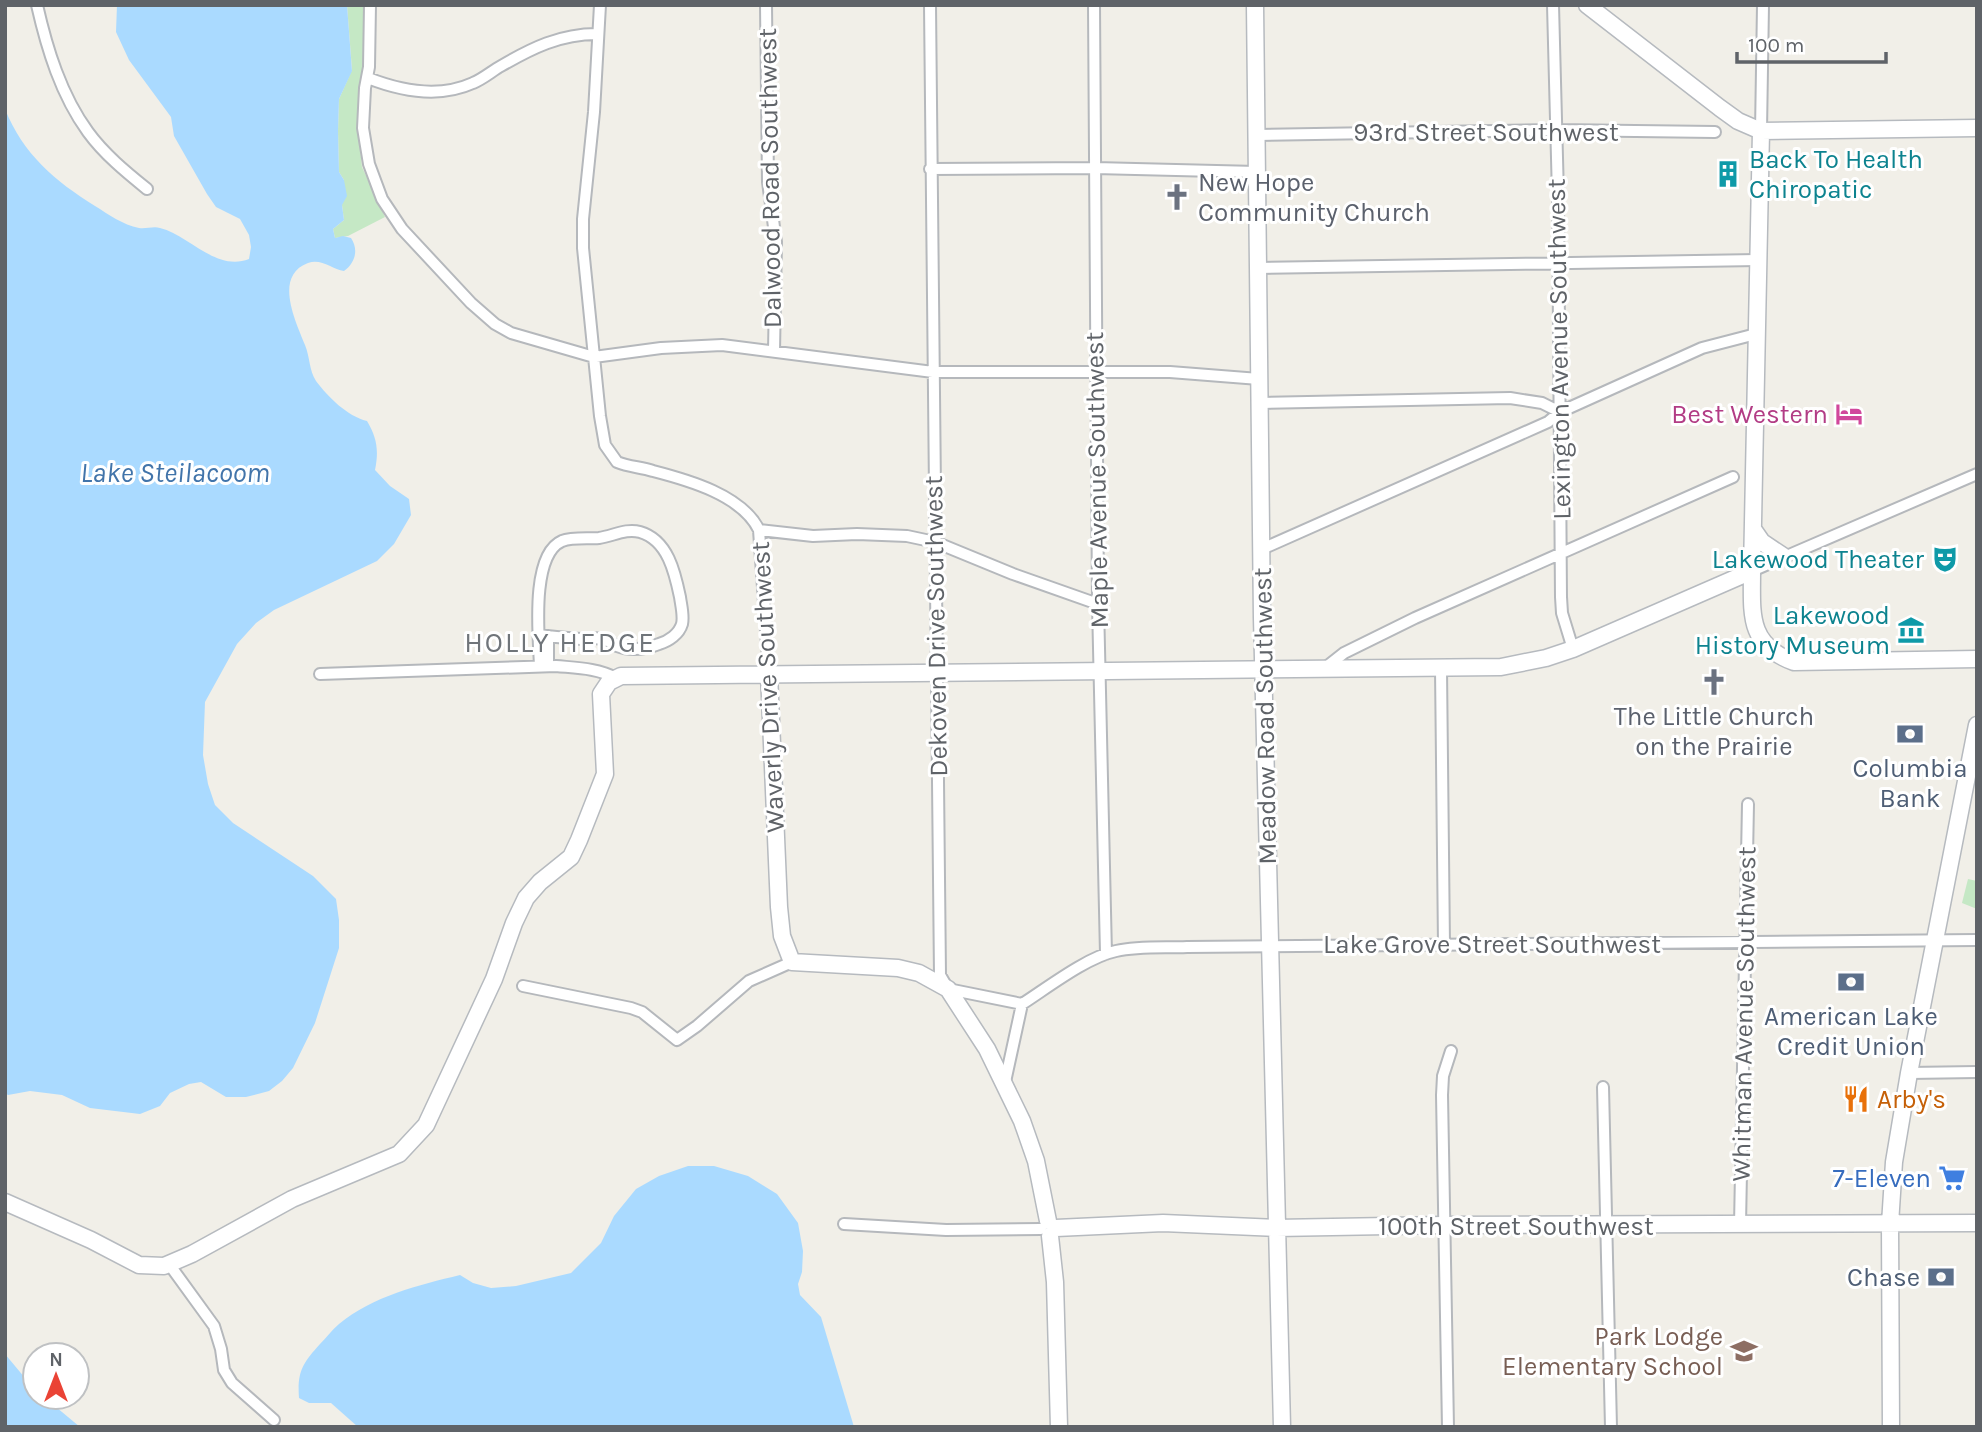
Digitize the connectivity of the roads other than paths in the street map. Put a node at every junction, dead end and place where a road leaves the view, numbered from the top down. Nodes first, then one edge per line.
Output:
1 (37, 5) edge
2 (370, 5) edge
3 (600, 5) edge
4 (766, 5) edge
5 (930, 5) edge
6 (1094, 5) edge
7 (1255, 5) edge
8 (1553, 5) edge
9 (1587, 5) edge
10 (1763, 5) edge
11 (597, 34) junction
12 (368, 78) junction
13 (1977, 128) edge
14 (1556, 130) junction
15 (1761, 131) junction
16 (1715, 132) dead end
17 (1257, 135) junction
18 (1095, 168) junction
19 (930, 169) junction
20 (1257, 172) junction
21 (147, 189) dead end
22 (1758, 260) junction
23 (1559, 265) junction
24 (1258, 268) junction
25 (1756, 334) junction
26 (774, 351) junction
27 (594, 357) junction
28 (1096, 371) junction
29 (933, 372) junction
30 (1259, 379) junction
31 (1260, 403) junction
32 (1560, 412) junction
33 (1977, 474) edge
34 (1733, 477) dead end
35 (1753, 529) junction
36 (759, 530) junction
37 (935, 542) junction
38 (1262, 548) junction
39 (1561, 555) junction
40 (1783, 556) junction
41 (1752, 571) junction
42 (1098, 604) junction
43 (543, 636) junction
44 (1573, 649) junction
45 (1977, 659) edge
46 (544, 666) junction
47 (1325, 668) junction
48 (1441, 669) junction
49 (1099, 670) junction
50 (1264, 671) junction
51 (935, 673) junction
52 (320, 674) dead end
53 (769, 674) junction
54 (616, 678) junction
55 (1977, 725) edge
56 (1748, 804) dead end
57 (1934, 939) junction
58 (1977, 940) edge
59 (1745, 942) junction
60 (1444, 945) junction
61 (1269, 946) junction
62 (1106, 954) junction
63 (792, 962) junction
64 (523, 986) dead end
65 (948, 989) junction
66 (1022, 1004) junction
67 (1451, 1051) dead end
68 (1909, 1073) junction
69 (1977, 1073) edge
70 (1005, 1082) junction
71 (1603, 1087) dead end
72 (5, 1202) edge
73 (1977, 1223) edge
74 (844, 1224) dead end
75 (1606, 1224) junction
76 (1889, 1224) junction
77 (1444, 1225) junction
78 (1740, 1225) junction
79 (1049, 1228) junction
80 (1276, 1228) junction
81 (169, 1264) junction
82 (274, 1420) dead end
83 (1059, 1427) edge
84 (1282, 1427) edge
85 (1448, 1427) edge
86 (1611, 1427) edge
87 (1891, 1427) edge

1 - 21 street
2 - 12 street
3 - 11 street, Waverly Drive Southwest
4 - 26 street, Dalwood Road Southwest
5 - 19 street, Dekoven Drive Southwest
6 - 18 street, Maple Avenue Southwest
7 - 17 street, Meadow Road Southwest
8 - 14 street, Lexington Avenue Southwest
9 - 15 street
10 - 15 street
11 - 12 street
11 - 27 street, Waverly Drive Southwest
12 - 27 street
13 - 15 street
14 - 16 street, 93rd Street Southwest
14 - 17 street, 93rd Street Southwest
14 - 23 street, Lexington Avenue Southwest
15 - 22 street
17 - 20 street, Meadow Road Southwest
18 - 19 street
18 - 20 street
18 - 28 street, Maple Avenue Southwest
19 - 29 street, Dekoven Drive Southwest
20 - 24 street, Meadow Road Southwest
22 - 23 street
22 - 25 street
23 - 24 street
23 - 32 street, Lexington Avenue Southwest
24 - 30 street, Meadow Road Southwest
25 - 32 street
25 - 35 street
26 - 27 street
26 - 29 street
27 - 36 street, Waverly Drive Southwest
28 - 29 street
28 - 30 street
28 - 42 street, Maple Avenue Southwest
29 - 37 street, Dekoven Drive Southwest
30 - 31 street, Meadow Road Southwest
31 - 32 street
31 - 38 street, Meadow Road Southwest
32 - 38 street
32 - 39 street, Lexington Avenue Southwest
33 - 40 street
34 - 39 street
35 - 40 street
35 - 41 street
36 - 37 street
36 - 53 street, Waverly Drive Southwest
37 - 42 street
37 - 51 street, Dekoven Drive Southwest
38 - 50 street, Meadow Road Southwest
39 - 44 street, Lexington Avenue Southwest
39 - 47 street
40 - 41 street
41 - 44 street
41 - 45 street
42 - 49 street, Maple Avenue Southwest
43 - 43 street
43 - 46 street
44 - 48 street
46 - 52 street
46 - 54 street
47 - 48 street
47 - 50 street
48 - 60 street
49 - 50 street
49 - 51 street
49 - 62 street, Maple Avenue Southwest
50 - 61 street, Meadow Road Southwest
51 - 53 street
51 - 65 street, Dekoven Drive Southwest
53 - 54 street
53 - 63 street, Waverly Drive Southwest
54 - 81 street
55 - 57 street
56 - 59 street, Whitman Avenue Southwest
57 - 58 street, Lake Grove Street Southwest
57 - 59 street, Lake Grove Street Southwest
57 - 68 street
59 - 60 street, Lake Grove Street Southwest
59 - 78 street, Whitman Avenue Southwest
60 - 61 street, Lake Grove Street Southwest
61 - 62 street, Lake Grove Street Southwest
61 - 80 street, Meadow Road Southwest
62 - 66 street, Lake Grove Street Southwest
63 - 64 street
63 - 65 street
65 - 66 street
65 - 70 street, Dekoven Drive Southwest
66 - 70 street
67 - 77 street
68 - 69 street
68 - 76 street
70 - 79 street, Dekoven Drive Southwest
71 - 75 street
72 - 81 street
73 - 76 street, 100th Street Southwest
74 - 79 street, 100th Street Southwest
75 - 77 street, 100th Street Southwest
75 - 78 street, 100th Street Southwest
75 - 86 street
76 - 78 street, 100th Street Southwest
76 - 87 street
77 - 80 street, 100th Street Southwest
77 - 85 street
79 - 80 street, 100th Street Southwest
79 - 83 street, Dekoven Drive Southwest
80 - 84 street, Meadow Road Southwest
81 - 82 street

